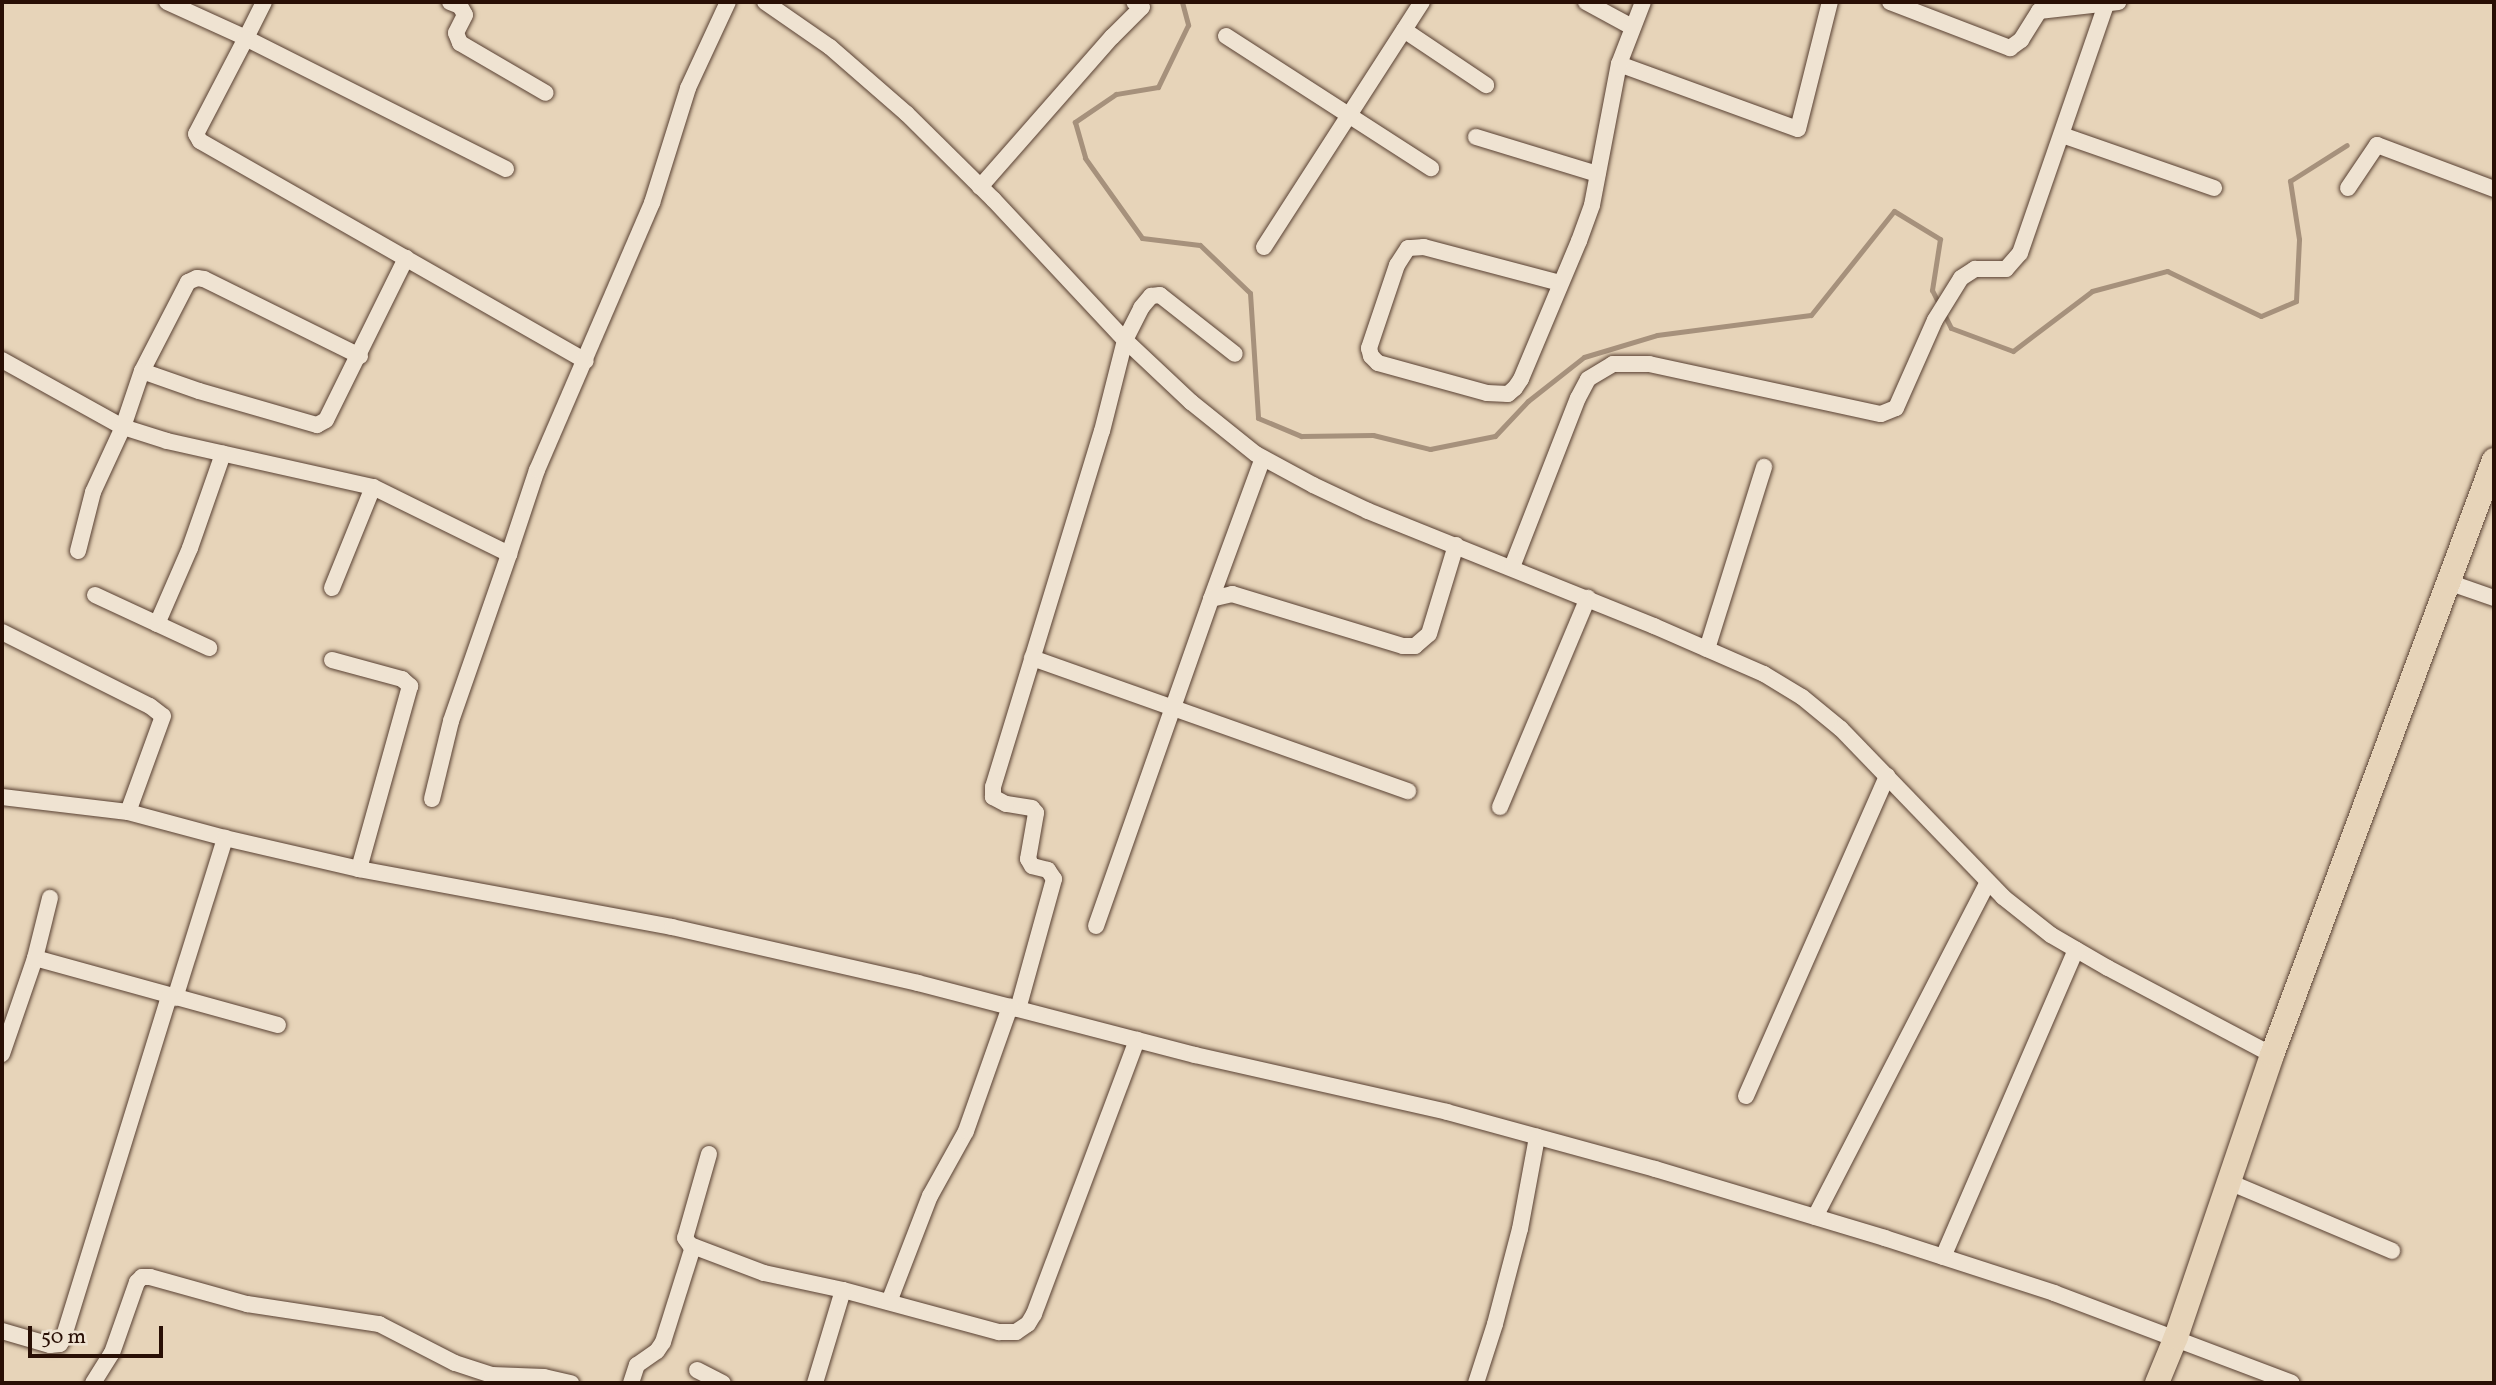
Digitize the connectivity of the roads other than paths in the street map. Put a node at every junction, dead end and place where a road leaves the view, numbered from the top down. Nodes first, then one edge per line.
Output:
1 (167, 2) edge
2 (264, 2) edge
3 (450, 2) edge
4 (728, 2) edge
5 (765, 2) edge
6 (1134, 2) edge
7 (1422, 2) edge
8 (1586, 2) edge
9 (1643, 2) edge
10 (1830, 2) edge
11 (1890, 2) edge
12 (2112, 3) edge
13 (1632, 27) junction
14 (1404, 30) junction
15 (1226, 36) dead end
16 (246, 38) junction
17 (1619, 64) junction
18 (1486, 85) dead end
19 (546, 93) dead end
20 (1347, 116) junction
21 (2062, 135) junction
22 (1476, 137) dead end
23 (1431, 168) dead end
24 (506, 169) dead end
25 (1597, 174) junction
26 (980, 187) junction
27 (2214, 188) dead end
28 (2348, 188) dead end
29 (2494, 189) edge
30 (1264, 247) dead end
31 (406, 258) junction
32 (1560, 284) junction
33 (1125, 340) junction
34 (1235, 354) dead end
35 (360, 356) junction
36 (2, 360) edge
37 (586, 361) junction
38 (142, 371) junction
39 (122, 428) junction
40 (223, 454) junction
41 (1263, 457) junction
42 (2494, 460) edge
43 (1764, 467) dead end
44 (373, 487) junction
45 (1456, 545) junction
46 (78, 551) dead end
47 (509, 554) junction
48 (1512, 567) junction
49 (2448, 582) junction
50 (332, 588) dead end
51 (94, 594) dead end
52 (1588, 598) junction
53 (2494, 598) edge
54 (1211, 599) junction
55 (157, 624) junction
56 (2, 632) edge
57 (209, 648) dead end
58 (1707, 649) junction
59 (1032, 658) junction
60 (332, 660) dead end
61 (1173, 708) junction
62 (1887, 776) junction
63 (1408, 792) dead end
64 (2, 797) edge
65 (432, 799) dead end
66 (1500, 807) dead end
67 (128, 811) junction
68 (225, 838) junction
69 (359, 869) junction
70 (1988, 882) junction
71 (50, 898) dead end
72 (1097, 926) dead end
73 (2076, 950) junction
74 (35, 958) junction
75 (172, 997) junction
76 (1014, 1008) junction
77 (278, 1026) dead end
78 (1137, 1040) junction
79 (2, 1054) edge
80 (2272, 1055) junction
81 (1746, 1096) dead end
82 (1536, 1136) junction
83 (709, 1154) dead end
84 (2229, 1182) junction
85 (1815, 1217) junction
86 (693, 1247) junction
87 (2392, 1251) dead end
88 (1943, 1257) junction
89 (843, 1290) junction
90 (889, 1302) junction
91 (2, 1331) edge
92 (2176, 1337) junction
93 (697, 1370) dead end
94 (93, 1383) edge
95 (571, 1383) edge
96 (631, 1383) edge
97 (723, 1383) edge
98 (815, 1383) edge
99 (1475, 1383) edge
100 (2157, 1383) edge
101 (2292, 1383) edge

1 - 16 street
2 - 16 street
3 - 19 street
4 - 37 street
5 - 26 street
6 - 26 street
7 - 14 street
8 - 13 street
9 - 13 street
10 - 17 street
11 - 12 street
12 - 21 street
13 - 17 street
14 - 18 street
14 - 20 street
15 - 20 street
16 - 24 street
16 - 31 street
17 - 25 street
20 - 23 street
20 - 30 street
21 - 27 street
21 - 48 street
22 - 25 street
25 - 32 street
26 - 33 street
28 - 29 street
31 - 35 street
31 - 37 street
32 - 32 street
33 - 34 street
33 - 41 street
33 - 59 street
35 - 38 street
35 - 38 street
36 - 39 street
37 - 47 street
38 - 39 street
39 - 40 street
39 - 46 street
40 - 44 street
40 - 55 street
41 - 45 street
41 - 54 street
42 - 49 main road
43 - 58 street
44 - 47 street
44 - 50 street
45 - 48 street
45 - 54 street
47 - 65 street
48 - 52 street
49 - 53 street
49 - 80 main road
51 - 55 street
52 - 58 street
52 - 66 street
54 - 61 street
55 - 57 street
56 - 67 street
58 - 62 street
59 - 61 street
59 - 76 street
60 - 69 street
61 - 63 street
61 - 72 street
62 - 70 street
62 - 81 street
64 - 67 street
67 - 68 street
68 - 69 street
68 - 75 street
69 - 76 street
70 - 73 street
70 - 85 street
71 - 74 street
73 - 80 street
73 - 88 street
74 - 75 street
74 - 79 street
75 - 77 street
75 - 91 street
76 - 78 street
76 - 90 street
78 - 82 street
78 - 90 street
80 - 84 main road
82 - 85 street
82 - 99 street
83 - 86 street
84 - 87 street
84 - 92 main road
85 - 88 street
86 - 89 street
86 - 96 street
88 - 92 street
89 - 90 street
89 - 98 street
92 - 100 main road
92 - 101 street
93 - 97 street
94 - 95 street

